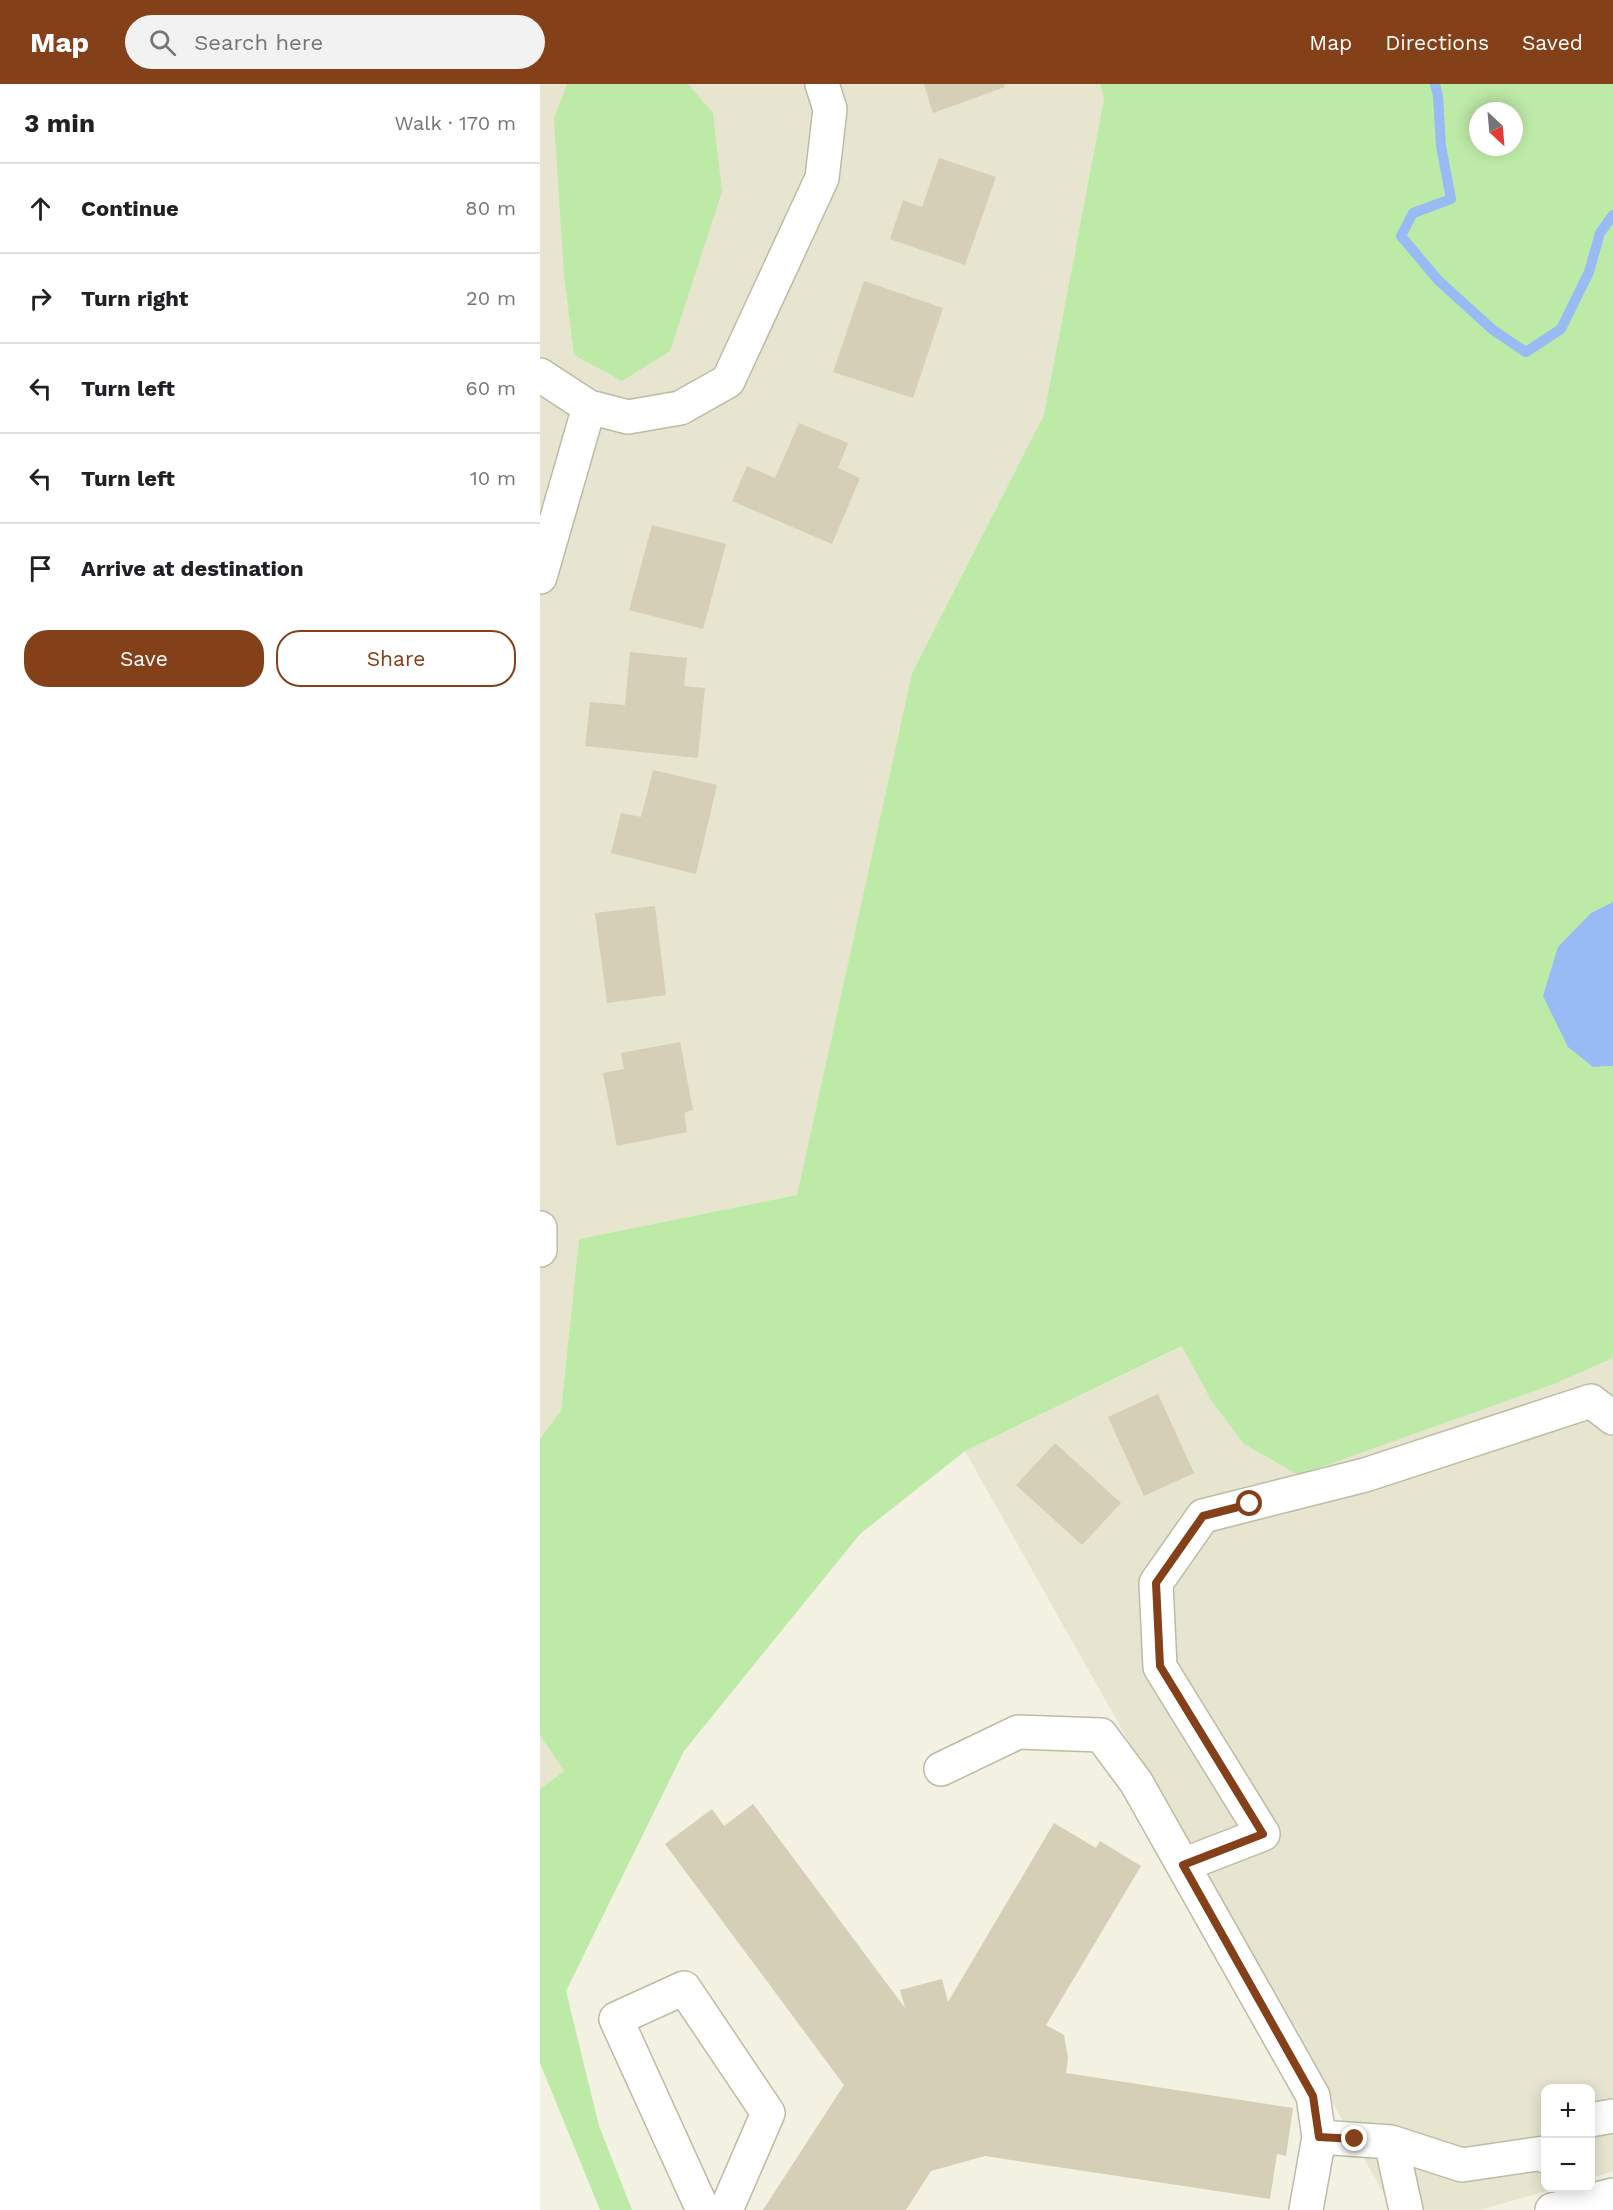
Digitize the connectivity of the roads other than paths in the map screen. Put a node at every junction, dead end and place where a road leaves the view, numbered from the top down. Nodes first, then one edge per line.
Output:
1 (822, 84) edge
2 (540, 375) edge
3 (590, 407) junction
4 (540, 577) edge
5 (540, 1228) edge
6 (540, 1250) edge
7 (1613, 1418) edge
8 (941, 1769) dead end
9 (1183, 1865) junction
10 (1613, 2116) edge
11 (1595, 2120) edge
12 (1319, 2137) junction
13 (1391, 2142) junction
14 (1541, 2155) edge
15 (1613, 2195) edge
16 (1557, 2201) edge
17 (703, 2210) edge
18 (726, 2210) edge
19 (1306, 2210) edge
20 (1406, 2210) edge

1 - 3 street
2 - 3 street
3 - 4 street
5 - 6 street
7 - 9 street
8 - 9 street
9 - 12 street
10 - 11 street
12 - 13 street
12 - 19 street
13 - 14 street
13 - 20 street
15 - 16 street
17 - 18 street

